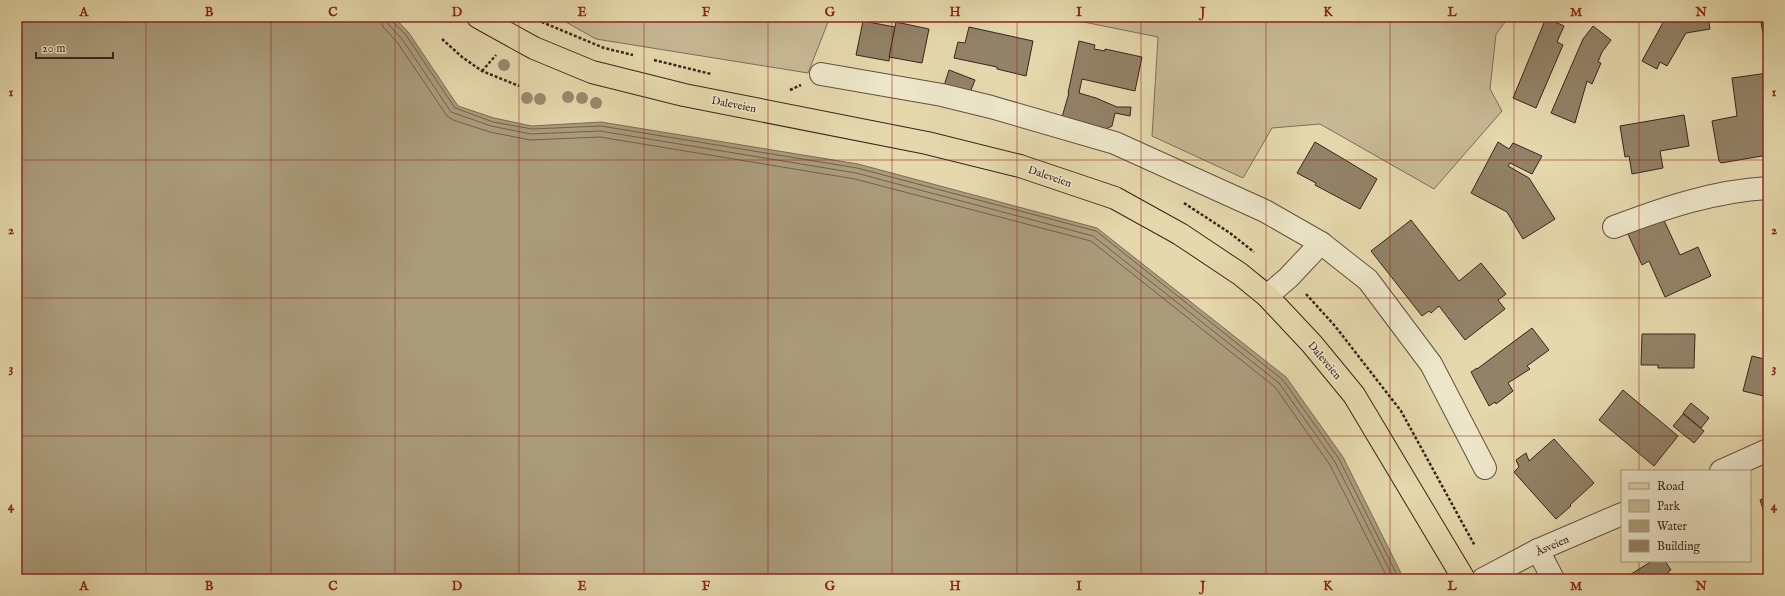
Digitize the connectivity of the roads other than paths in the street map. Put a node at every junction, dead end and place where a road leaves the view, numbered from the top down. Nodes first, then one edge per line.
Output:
1 (478, 17) edge
2 (821, 74) dead end
3 (1768, 188) edge
4 (1614, 227) dead end
5 (1321, 243) junction
6 (1267, 296) junction
7 (1768, 450) edge
8 (1486, 468) dead end
9 (1723, 470) edge
10 (1621, 514) edge
11 (1538, 550) junction
12 (1464, 579) edge
13 (1482, 579) edge
14 (1553, 579) edge

1 - 6 main road, Daleveien
2 - 5 street
3 - 4 street
5 - 6 street
5 - 8 street
6 - 12 main road, Daleveien
7 - 9 street
10 - 11 street, Åsveien
11 - 13 street, Åsveien
11 - 14 street

